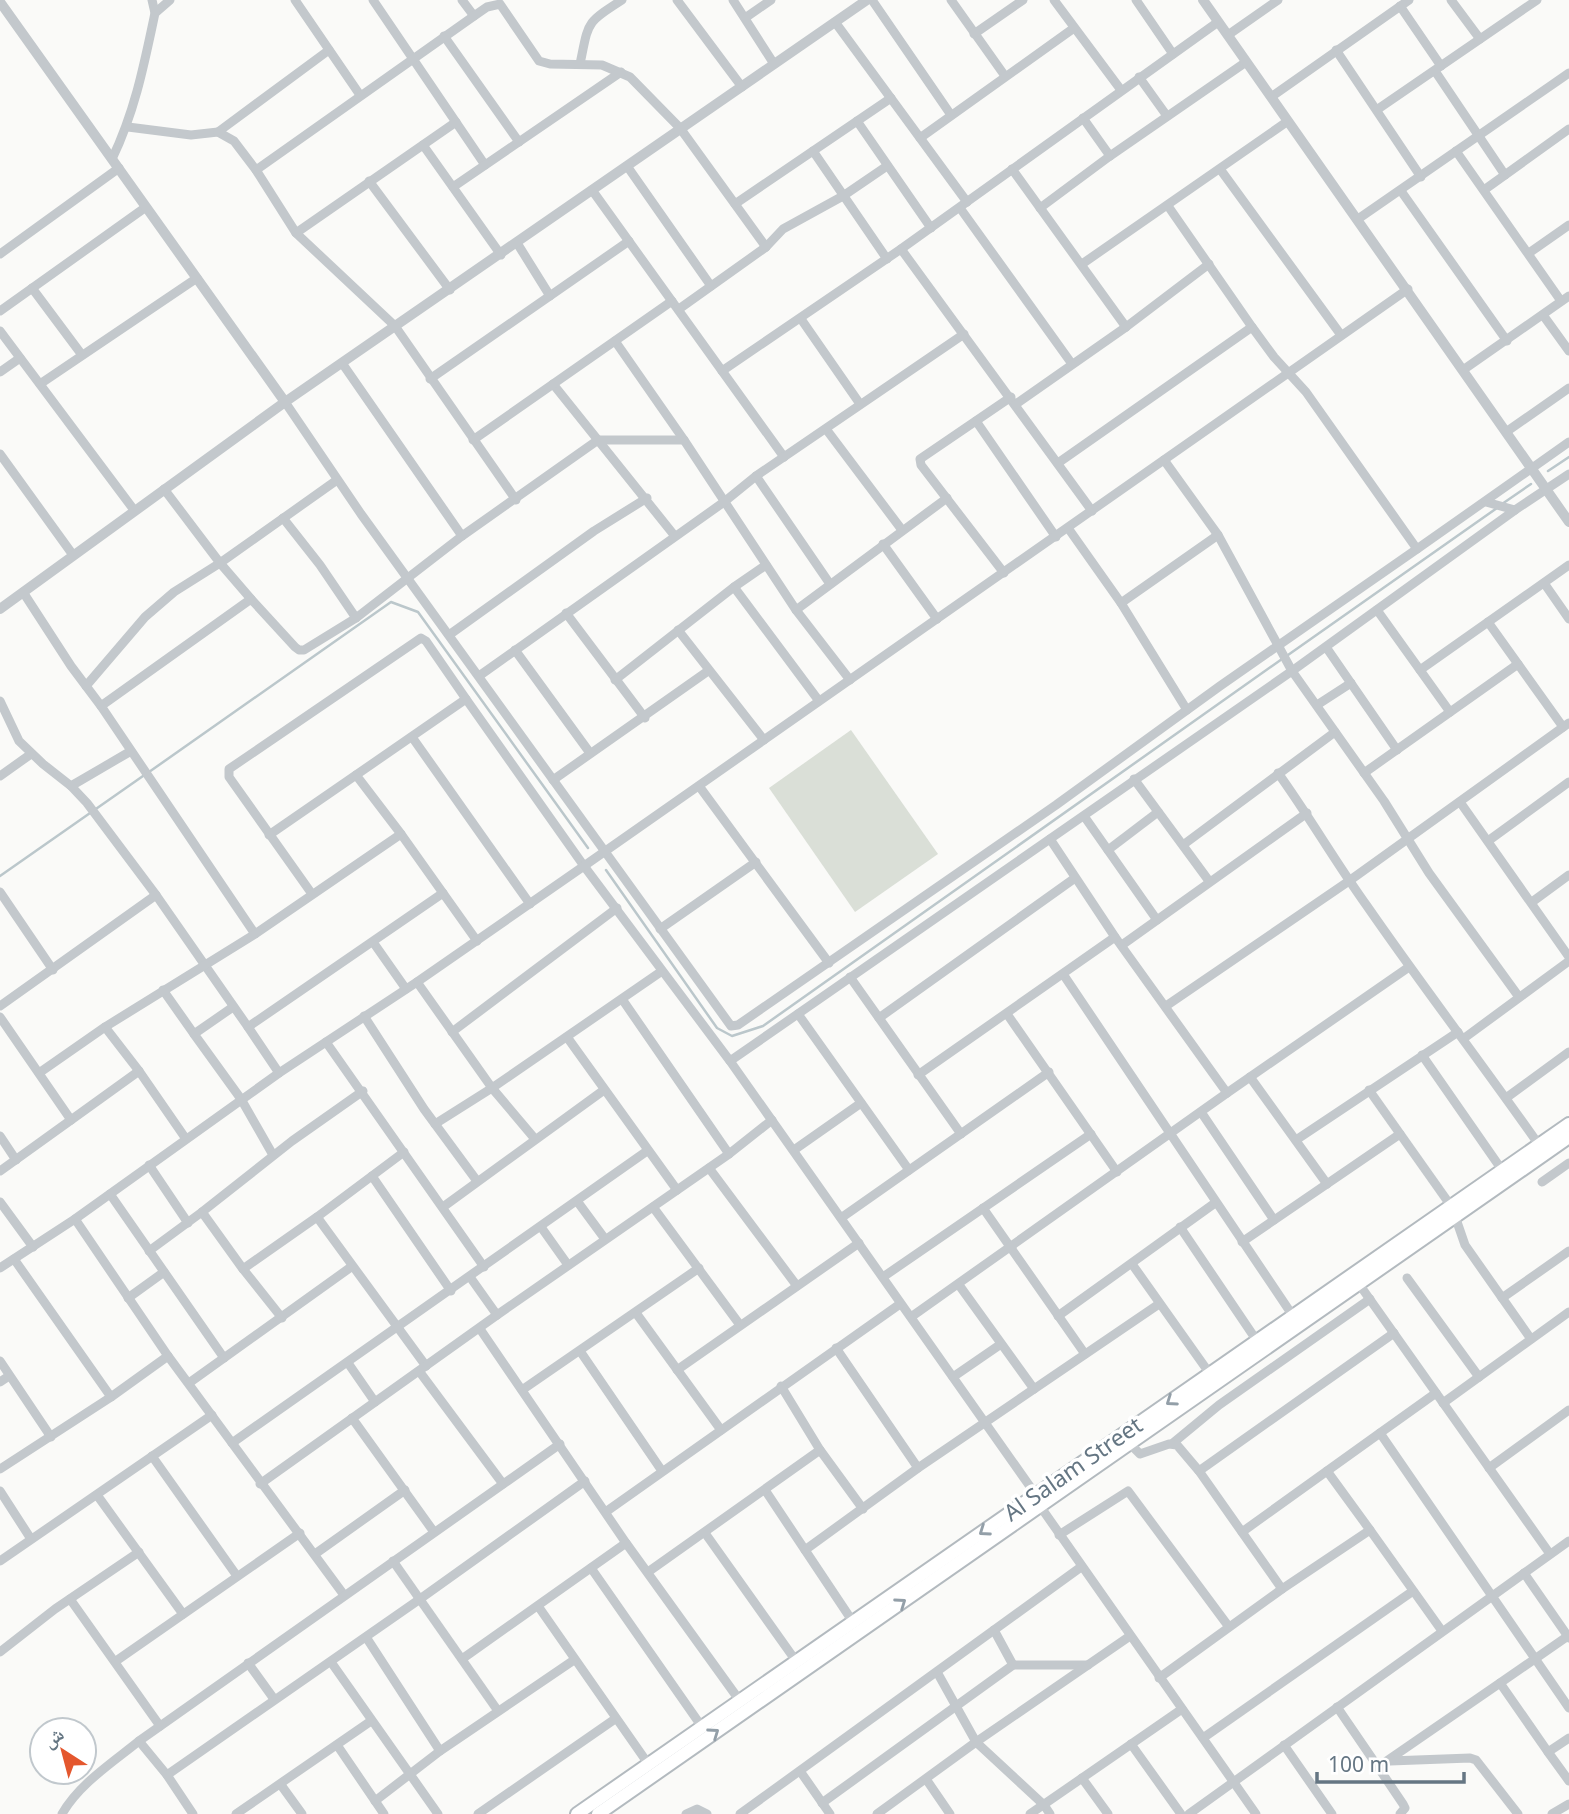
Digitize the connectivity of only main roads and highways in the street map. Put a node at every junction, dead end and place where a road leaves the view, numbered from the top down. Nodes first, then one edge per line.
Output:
1 (1569, 1124) edge
2 (1569, 1137) edge
3 (1453, 1211) junction
4 (1038, 1500) junction
5 (605, 1812) edge
6 (577, 1814) edge

1 - 3 main road, Al Salam Street
2 - 3 main road, Al Salam Street
3 -> 4 main road, Al Salam Street
3 - 4 main road, Al Salam Street
5 -> 4 main road, Al Salam Street
4 -> 6 main road, Al Salam Street

